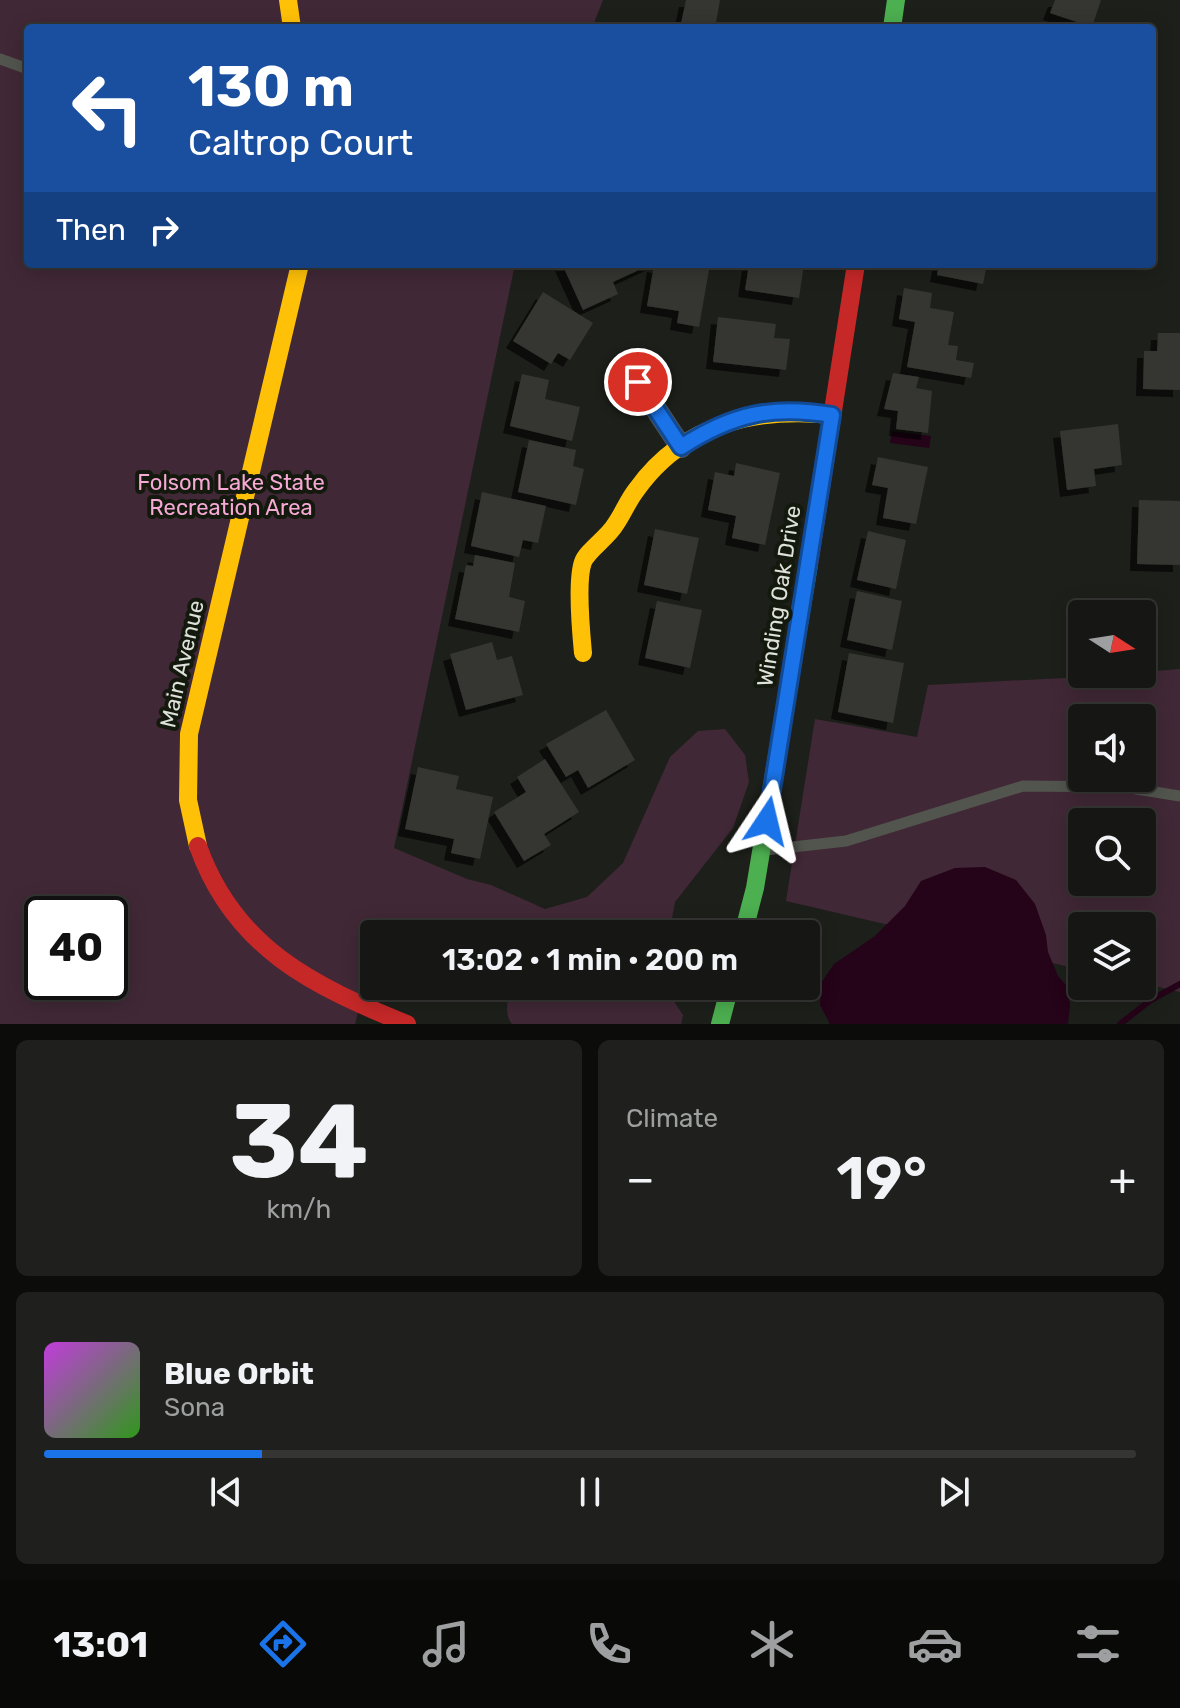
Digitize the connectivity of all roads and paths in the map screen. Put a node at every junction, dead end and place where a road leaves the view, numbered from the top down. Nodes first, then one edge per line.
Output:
1 (288, 0) edge
2 (896, 0) edge
3 (291, 24) edge
4 (893, 24) edge
5 (0, 59) edge
6 (24, 68) edge
7 (299, 268) edge
8 (855, 268) edge
9 (638, 382) dead end
10 (832, 415) junction
11 (681, 447) junction
12 (583, 653) dead end
13 (1180, 796) edge
14 (762, 850) junction
15 (746, 920) edge
16 (726, 1000) edge
17 (407, 1024) edge
18 (720, 1024) edge

1 - 3 street
2 - 4 street
5 - 6 lane
7 - 17 street, Main Avenue
8 - 10 street, Winding Oak Drive
9 - 11 street
10 - 11 street
10 - 14 street, Winding Oak Drive
11 - 12 street
13 - 14 lane
14 - 15 street, Winding Oak Drive
16 - 18 street

